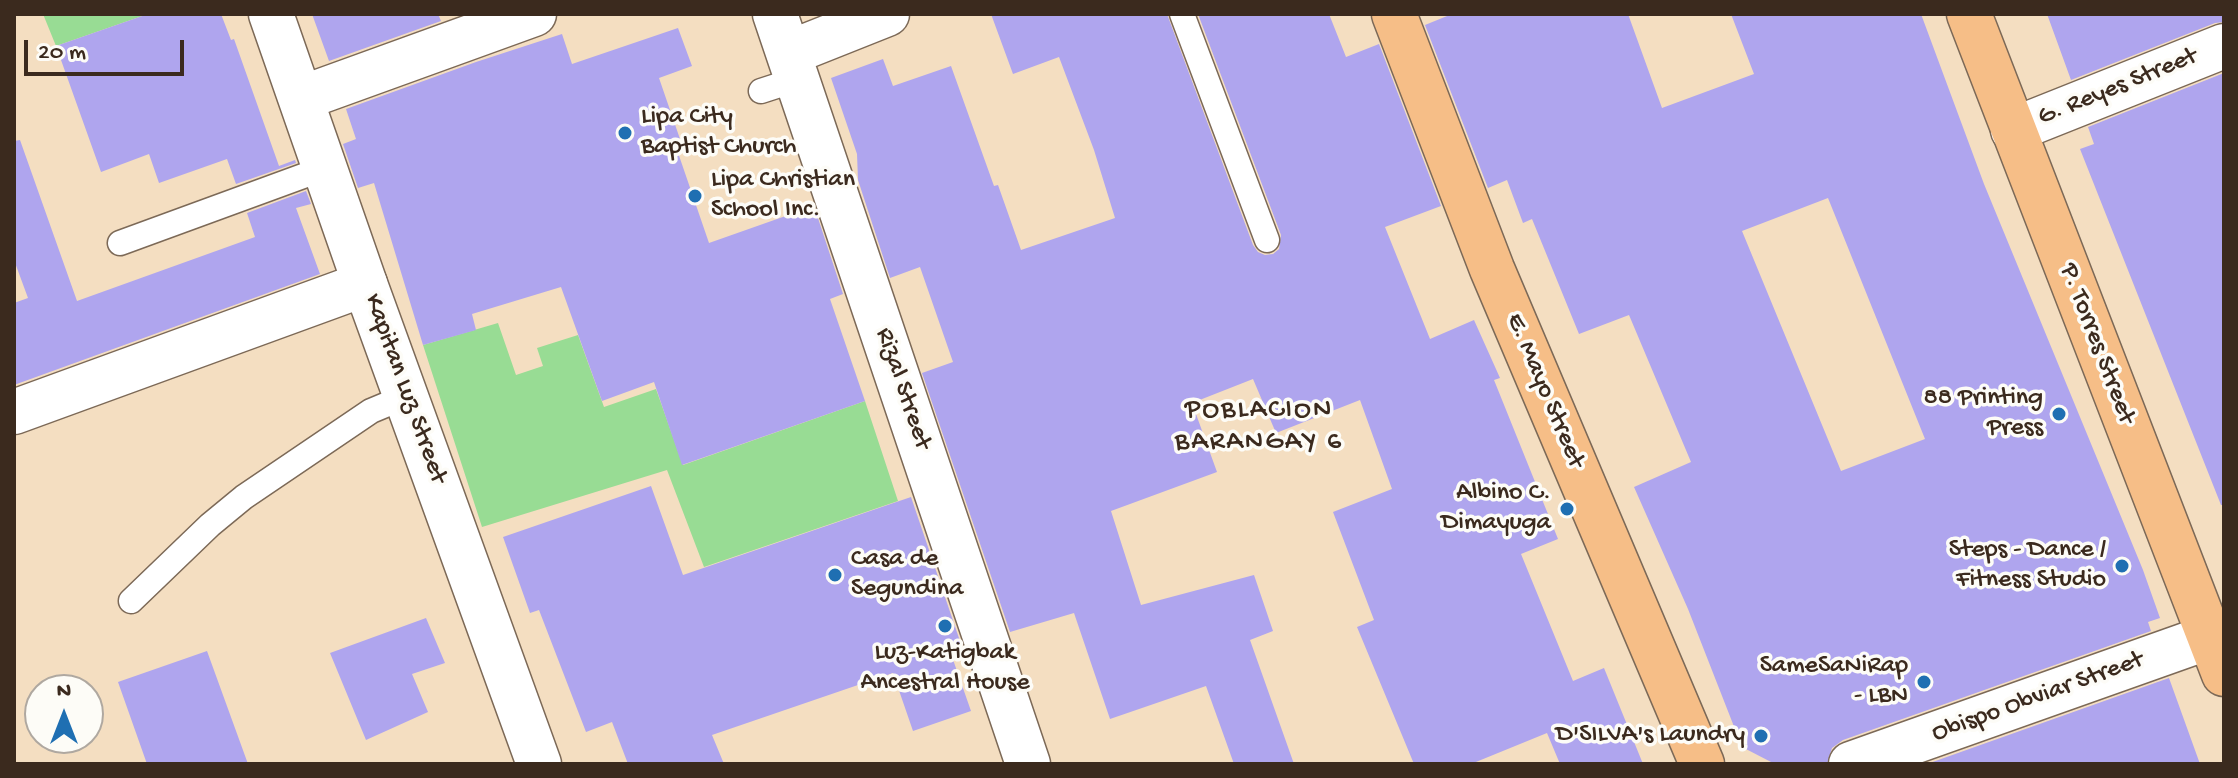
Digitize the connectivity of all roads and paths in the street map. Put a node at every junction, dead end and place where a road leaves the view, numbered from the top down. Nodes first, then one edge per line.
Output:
1 (271, 14) edge
2 (534, 14) edge
3 (887, 14) edge
4 (1182, 14) edge
5 (1394, 14) edge
6 (1969, 14) edge
7 (2224, 46) edge
8 (781, 59) edge
9 (302, 98) junction
10 (2013, 130) junction
11 (325, 168) junction
12 (1267, 240) dead end
13 (120, 243) dead end
14 (365, 284) junction
15 (407, 396) junction
16 (14, 412) edge
17 (131, 601) dead end
18 (2219, 648) edge
19 (539, 764) edge
20 (1028, 764) edge
21 (1702, 764) edge
22 (1851, 764) edge

1 - 9 street, Kapitan Luz Street
2 - 9 street
3 - 8 street
4 - 12 lane
5 - 21 main road, E. Mayo Street
6 - 10 main road, P. Torres Street
7 - 10 street, G. Reyes Street
8 - 20 street, Rizal Street
9 - 11 street, Kapitan Luz Street
10 - 18 main road, P. Torres Street
11 - 13 lane
11 - 14 street, Kapitan Luz Street
14 - 15 street, Kapitan Luz Street
14 - 16 street
15 - 17 lane
15 - 19 street, Kapitan Luz Street
18 - 22 street, Obispo Obviar Street

